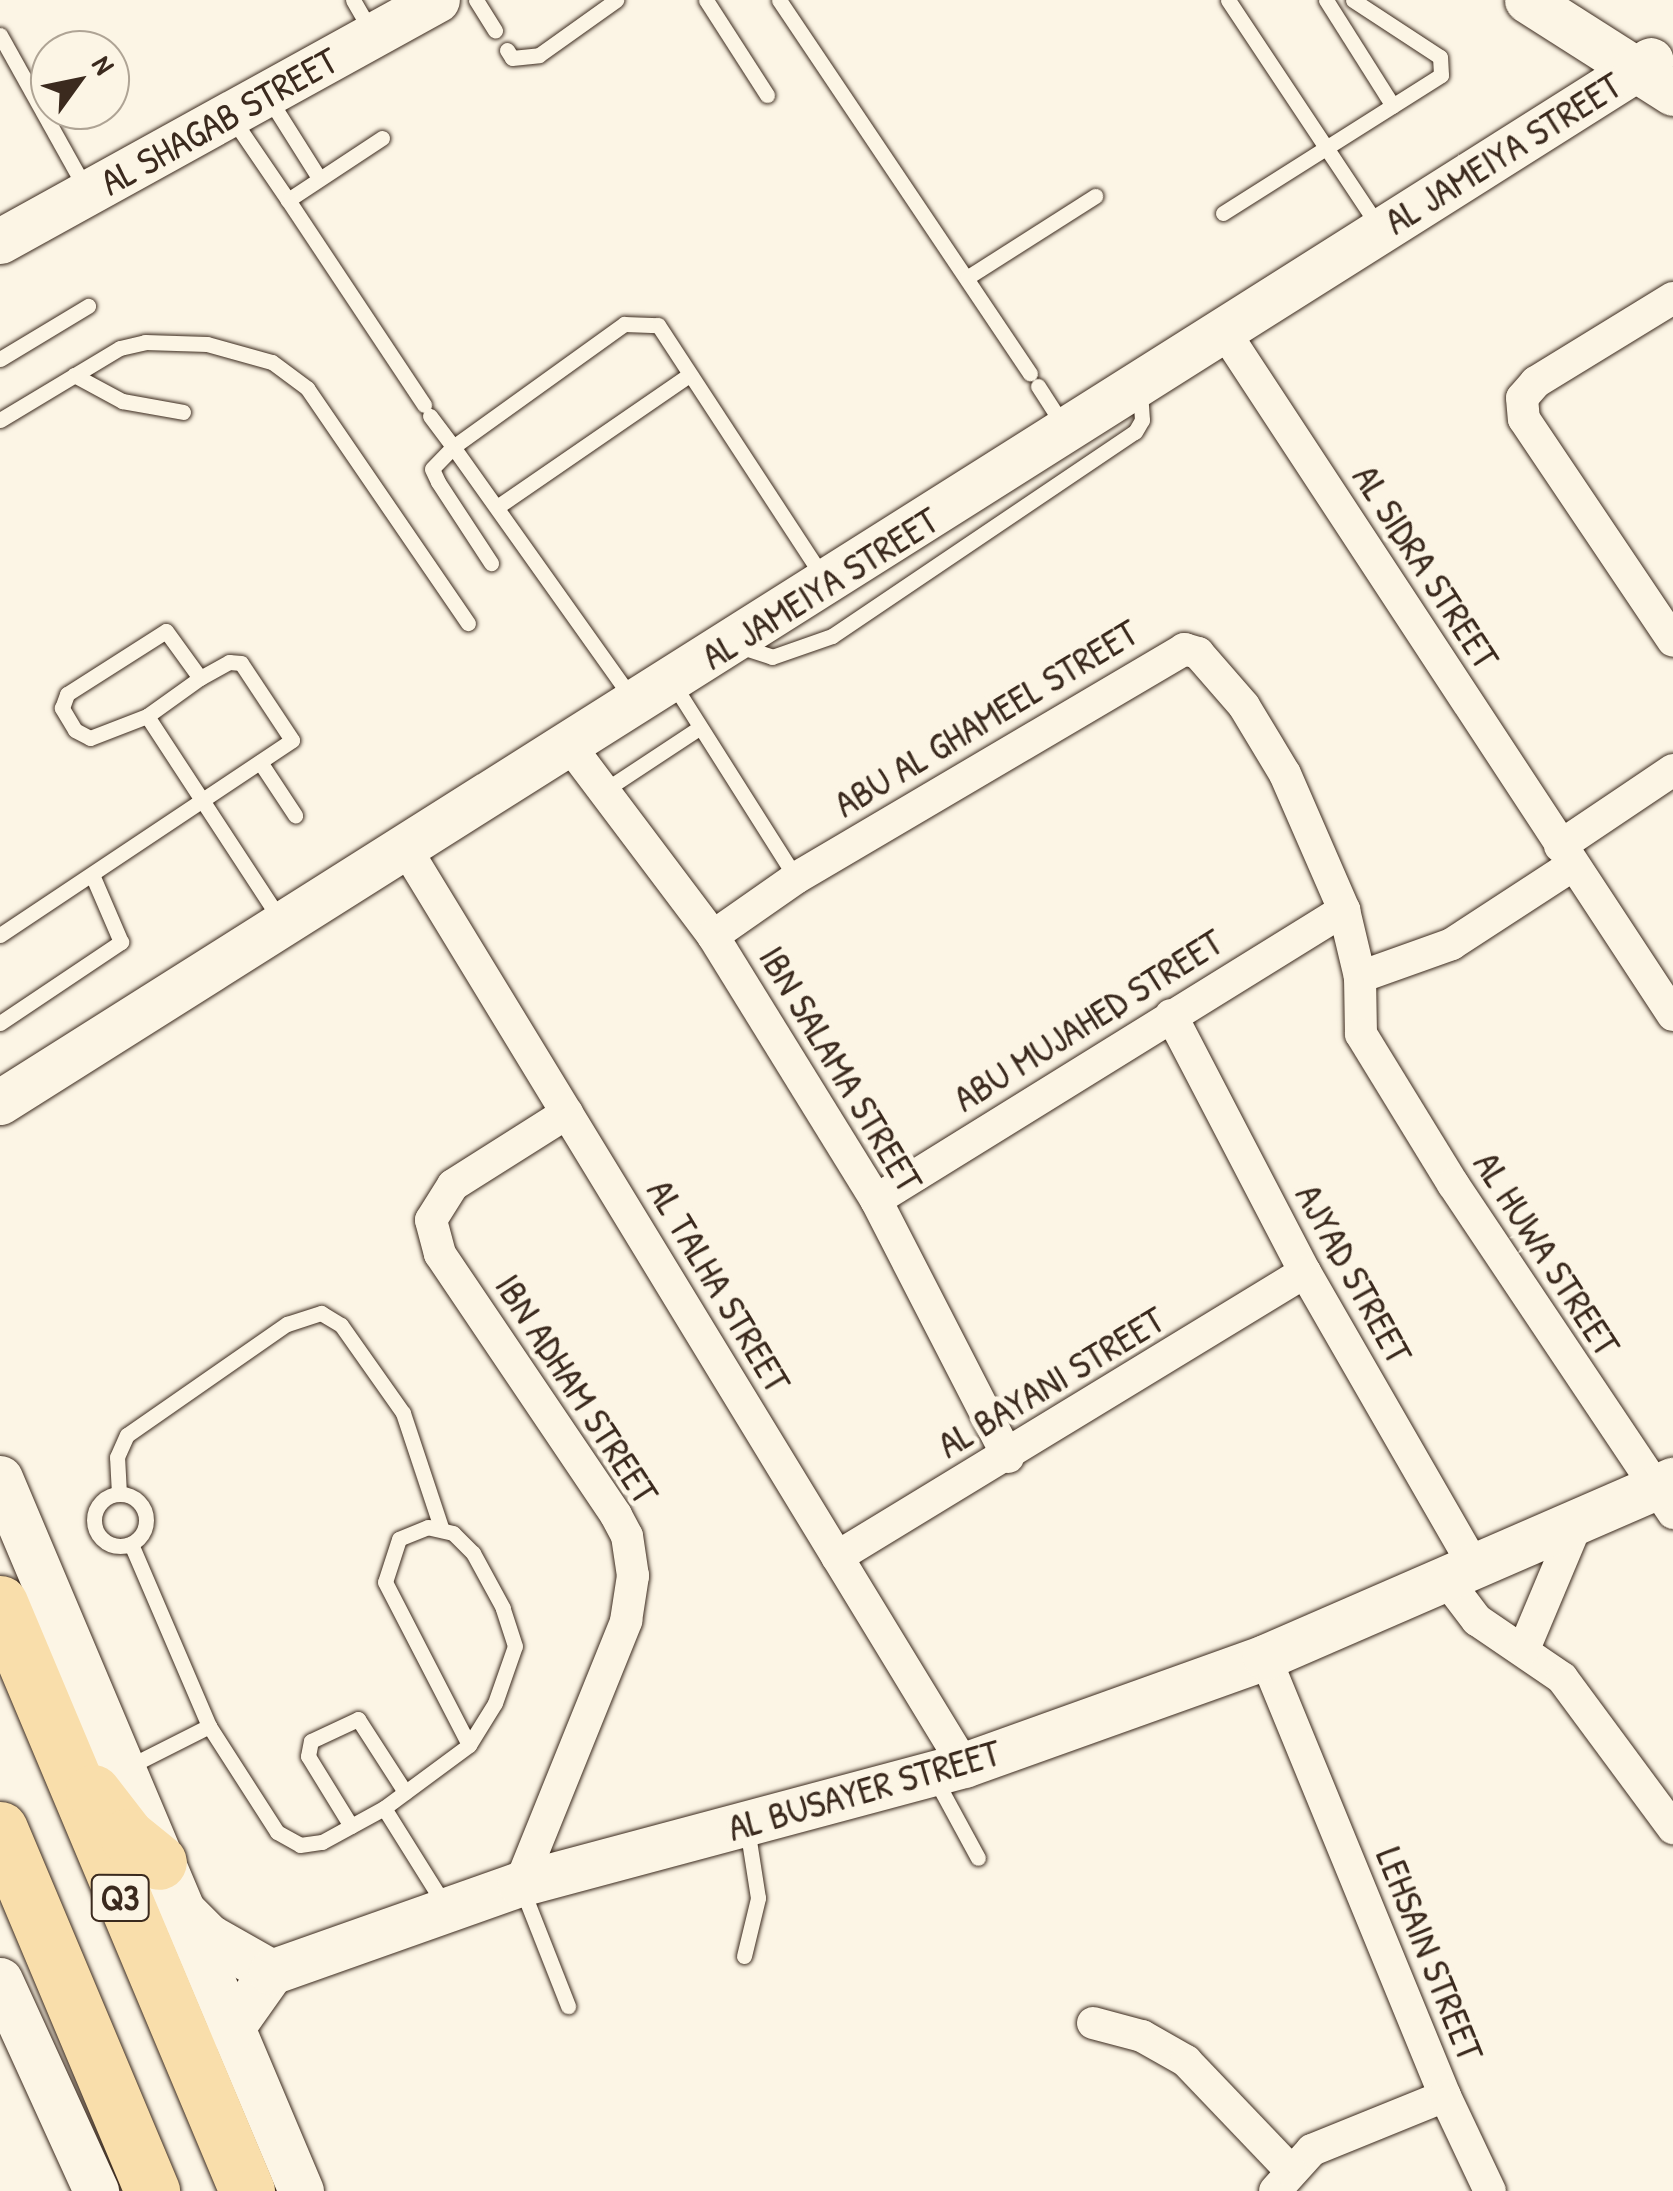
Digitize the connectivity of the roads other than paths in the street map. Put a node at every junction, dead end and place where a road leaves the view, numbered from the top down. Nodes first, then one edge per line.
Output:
1 (476, 0) edge
2 (616, 0) edge
3 (706, 0) edge
4 (779, 0) edge
5 (1228, 0) edge
6 (1326, 0) edge
7 (1353, 0) edge
8 (1527, 0) edge
9 (1557, 0) edge
10 (403, 4) edge
11 (495, 31) dead end
12 (0, 35) edge
13 (507, 50) dead end
14 (1659, 74) edge
15 (768, 94) dead end
16 (248, 104) junction
17 (1393, 106) junction
18 (382, 138) dead end
19 (1329, 146) junction
20 (319, 178) junction
21 (80, 179) junction
22 (1095, 196) dead end
23 (288, 200) junction
24 (1223, 213) dead end
25 (0, 223) edge
26 (1380, 229) junction
27 (0, 241) edge
28 (968, 277) junction
29 (1673, 298) edge
30 (88, 306) dead end
31 (1224, 331) junction
32 (0, 359) edge
33 (74, 375) junction
34 (689, 375) junction
35 (1140, 386) junction
36 (183, 412) dead end
37 (0, 420) edge
38 (1067, 432) junction
39 (453, 448) junction
40 (497, 507) junction
41 (490, 562) dead end
42 (827, 584) junction
43 (468, 623) dead end
44 (1673, 641) edge
45 (732, 644) junction
46 (200, 678) junction
47 (654, 693) junction
48 (147, 716) junction
49 (699, 728) junction
50 (570, 746) junction
51 (260, 762) junction
52 (1673, 770) edge
53 (608, 788) junction
54 (202, 800) junction
55 (295, 816) dead end
56 (406, 849) junction
57 (1567, 856) junction
58 (93, 877) junction
59 (796, 878) junction
60 (1344, 910) junction
61 (285, 925) junction
62 (0, 935) edge
63 (712, 936) junction
64 (1360, 977) junction
65 (1171, 1015) junction
66 (1673, 1015) edge
67 (0, 1023) edge
68 (0, 1102) edge
69 (567, 1113) junction
70 (876, 1200) junction
71 (1306, 1272) junction
72 (1008, 1457) junction
73 (0, 1478) edge
74 (119, 1494) junction
75 (1667, 1495) edge
76 (1576, 1525) junction
77 (442, 1530) junction
78 (131, 1544) junction
79 (837, 1556) junction
80 (1462, 1575) junction
81 (0, 1602) edge
82 (1524, 1649) junction
83 (1266, 1657) junction
84 (209, 1726) junction
85 (469, 1745) junction
86 (948, 1769) junction
87 (122, 1770) junction
88 (405, 1792) junction
89 (384, 1808) junction
90 (746, 1824) junction
91 (351, 1826) junction
92 (0, 1828) edge
93 (1673, 1828) edge
94 (978, 1858) dead end
95 (520, 1884) junction
96 (169, 1885) junction
97 (446, 1909) junction
98 (0, 1922) edge
99 (744, 1956) dead end
100 (271, 1972) junction
101 (0, 1980) edge
102 (568, 2006) dead end
103 (1093, 2022) dead end
104 (230, 2030) junction
105 (1446, 2096) junction
106 (111, 2097) junction
107 (1283, 2181) edge
108 (96, 2191) edge
109 (152, 2191) edge
110 (246, 2191) edge
111 (301, 2191) edge
112 (1490, 2191) edge

1 - 11 lane
2 - 13 lane
3 - 15 lane
4 - 28 lane
5 - 19 lane
6 - 17 lane
7 - 17 lane
8 - 14 street
9 - 14 street
10 - 16 street, AL SHAGAB STREET
10 - 21 street, AL SHAGAB STREET
12 - 21 lane
14 - 26 street, AL JAMEIYA STREET
16 - 20 lane
16 - 23 lane
16 - 27 street, AL SHAGAB STREET
17 - 19 lane
18 - 20 lane
19 - 24 lane
19 - 26 lane
20 - 23 lane
21 - 25 street, AL SHAGAB STREET
22 - 28 lane
23 - 39 lane
26 - 31 street, AL JAMEIYA STREET
28 - 38 lane
29 - 44 street
30 - 32 lane
31 - 35 street, AL JAMEIYA STREET
31 - 57 street, AL SIDRA STREET
33 - 36 lane
33 - 37 lane
33 - 43 lane
34 - 39 lane
34 - 40 lane
34 - 42 lane
35 - 38 street, AL JAMEIYA STREET
35 - 45 lane
38 - 42 street, AL JAMEIYA STREET
39 - 40 lane
39 - 41 lane
40 - 47 lane
42 - 45 street, AL JAMEIYA STREET
45 - 47 street, AL JAMEIYA STREET
46 - 48 lane
46 - 48 lane
46 - 51 lane
47 - 49 lane
47 - 50 street, AL JAMEIYA STREET
48 - 54 lane
49 - 53 lane
49 - 59 lane
50 - 53 street, IBN SALAMA STREET
50 - 56 street, AL JAMEIYA STREET
51 - 54 lane
51 - 55 lane
52 - 57 street
53 - 63 street, IBN SALAMA STREET
54 - 58 lane
54 - 61 lane
56 - 61 street, AL JAMEIYA STREET
56 - 69 street, AL TALHA STREET
57 - 64 street
57 - 66 street, AL SIDRA STREET
58 - 62 lane
58 - 67 lane
59 - 60 street, ABU AL GHAMEEL STREET
59 - 63 street, ABU AL GHAMEEL STREET
60 - 64 street, ABU AL GHAMEEL STREET
60 - 65 street, ABU MUJAHED STREET
61 - 68 street, AL JAMEIYA STREET
63 - 70 street, IBN SALAMA STREET
64 - 75 street, AL HUWA STREET
65 - 70 street, ABU MUJAHED STREET
65 - 71 street, AJYAD STREET
69 - 79 street, AL TALHA STREET
69 - 95 street, IBN ADHAM STREET
70 - 72 street, IBN SALAMA STREET
71 - 72 street, AL BAYANI STREET
71 - 80 street, AJYAD STREET
72 - 79 street, AL BAYANI STREET
73 - 87 street
74 - 77 lane
74 - 78 lane
74 - 78 lane
75 - 76 street, AL BUSAYER STREET
76 - 80 street, AL BUSAYER STREET
76 - 82 street
77 - 85 lane
77 - 85 lane
78 - 84 lane
79 - 86 street, AL TALHA STREET
80 - 82 street
80 - 83 street, AL BUSAYER STREET
81 - 96 highway
81 - 110 highway, Q3
82 - 93 street
83 - 86 street, AL BUSAYER STREET
83 - 105 street, LEHSAIN STREET
84 - 87 lane
84 - 91 lane
85 - 88 lane
86 - 90 street, AL BUSAYER STREET
86 - 94 lane
87 - 96 street
88 - 89 lane
88 - 91 lane
89 - 91 lane
89 - 97 lane
90 - 95 street, AL BUSAYER STREET
90 - 99 lane
92 - 106 highway, Q3
95 - 97 street, AL BUSAYER STREET
95 - 102 lane
96 - 100 street
96 - 104 street
97 - 100 street, AL BUSAYER STREET
98 - 106 highway
100 - 104 street
101 - 108 street
103 - 107 street
104 - 111 street
105 - 107 street, LEHSAIN STREET
105 - 112 street
106 - 109 highway, Q3

